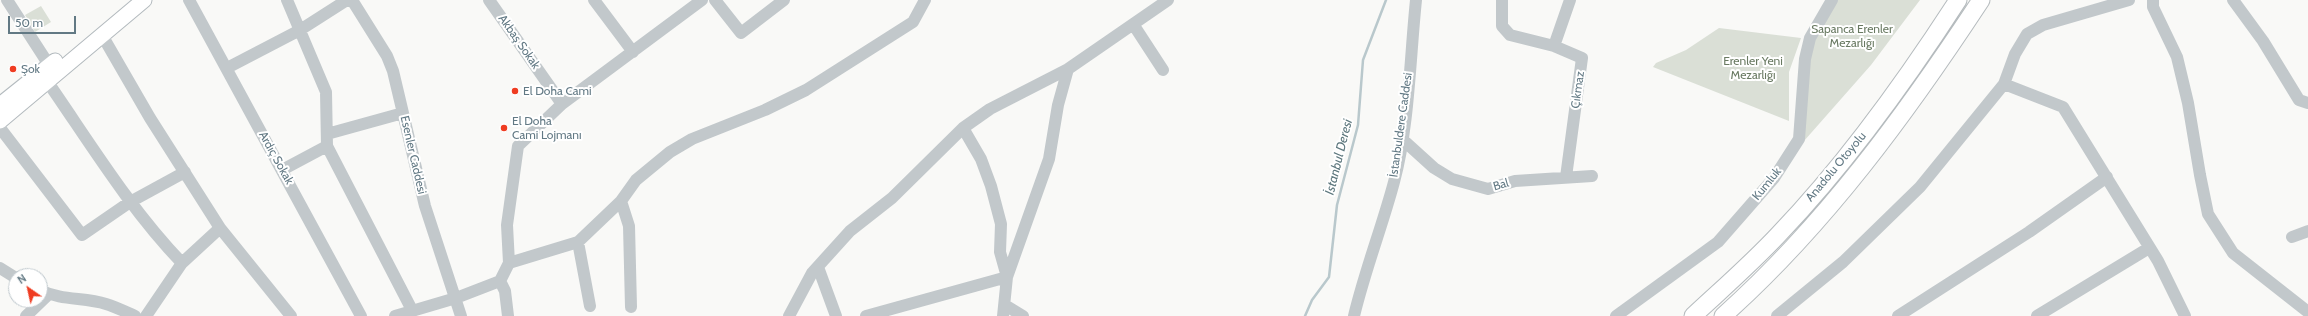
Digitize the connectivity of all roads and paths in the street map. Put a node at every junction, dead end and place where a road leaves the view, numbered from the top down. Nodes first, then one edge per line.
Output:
1 (128, 0) edge
2 (144, 0) edge
3 (189, 0) edge
4 (287, 0) edge
5 (348, 0) edge
6 (352, 0) edge
7 (489, 0) edge
8 (594, 0) edge
9 (702, 0) edge
10 (715, 0) edge
11 (784, 0) edge
12 (925, 0) edge
13 (1168, 0) edge
14 (1416, 0) edge
15 (1502, 0) edge
16 (1570, 0) edge
17 (1832, 0) edge
18 (1958, 0) edge
19 (1981, 0) edge
20 (2129, 0) edge
21 (2153, 0) edge
22 (2233, 0) edge
23 (11, 2) edge
24 (1133, 24) junction
25 (300, 30) junction
26 (102, 35) junction
27 (1554, 46) junction
28 (632, 52) junction
29 (49, 65) junction
30 (226, 68) junction
31 (1068, 70) junction
32 (1163, 70) dead end
33 (47, 81) junction
34 (2004, 84) junction
35 (2308, 103) edge
36 (562, 104) junction
37 (0, 105) edge
38 (403, 113) junction
39 (0, 120) edge
40 (0, 128) edge
41 (963, 128) junction
42 (1402, 139) junction
43 (327, 140) junction
44 (282, 170) junction
45 (185, 172) junction
46 (1592, 176) dead end
47 (1566, 177) junction
48 (2107, 177) junction
49 (621, 201) junction
50 (130, 202) junction
51 (220, 228) junction
52 (2308, 231) edge
53 (2292, 237) dead end
54 (578, 242) junction
55 (2149, 248) junction
56 (182, 263) junction
57 (509, 264) junction
58 (818, 267) junction
59 (1007, 277) junction
60 (500, 281) junction
61 (48, 293) edge
62 (456, 298) junction
63 (590, 306) dead end
64 (631, 307) dead end
65 (412, 310) junction
66 (1004, 310) edge
67 (2308, 312) edge
68 (135, 316) edge
69 (146, 316) edge
70 (291, 316) edge
71 (361, 316) edge
72 (395, 316) edge
73 (461, 316) edge
74 (508, 316) edge
75 (789, 316) edge
76 (836, 316) edge
77 (866, 316) edge
78 (1023, 316) edge
79 (1354, 316) edge
80 (1616, 316) edge
81 (1693, 316) edge
82 (1723, 316) edge
83 (1777, 316) edge
84 (1898, 316) edge
85 (2037, 316) edge
86 (2185, 316) edge

1 - 29 main road
2 - 26 main road
3 - 30 street, Ardıç Sokak
4 - 25 street
5 - 25 street
6 - 38 street, Esenler Caddesi
7 - 36 street, Akbaş Sokak
8 - 28 street
9 - 28 street
10 - 11 street
12 - 49 street
13 - 24 street
14 - 42 street, İstanbuldere Caddesi
15 - 27 street
16 - 27 street
17 - 80 street, Kumluk
18 - 81 highway, Anadolu Otoyolu
19 - 82 highway, Anadolu Otoyolu
20 - 34 street
21 - 67 street
22 - 35 street
23 - 29 street
24 - 31 street
24 - 32 street
25 - 30 street
25 - 43 street
26 - 33 main road
26 - 45 street
27 - 47 street, Çıkmaz
28 - 36 street
29 - 37 main road
30 - 44 street, Ardıç Sokak
31 - 41 street
31 - 59 street
33 - 39 main road
33 - 50 street
34 - 48 street
34 - 83 street
36 - 57 street
38 - 43 street
38 - 62 street, Esenler Caddesi
40 - 50 street
41 - 58 street
41 - 59 street
42 - 47 street, Bal
42 - 79 street, İstanbuldere Caddesi
43 - 44 street
43 - 65 street
44 - 71 street, Ardıç Sokak
45 - 50 street
45 - 51 street
46 - 47 street, Bal
48 - 55 street
48 - 84 street
49 - 54 street
49 - 64 street
50 - 56 street
51 - 56 street
51 - 70 street
52 - 53 street
54 - 57 street
54 - 63 street
55 - 85 street
55 - 86 street
56 - 69 street
57 - 60 street
58 - 75 street
58 - 76 street
59 - 66 street
59 - 77 street
60 - 62 street
60 - 74 street
61 - 68 street
62 - 65 street
62 - 73 street, Esenler Caddesi
65 - 72 street
66 - 78 street

